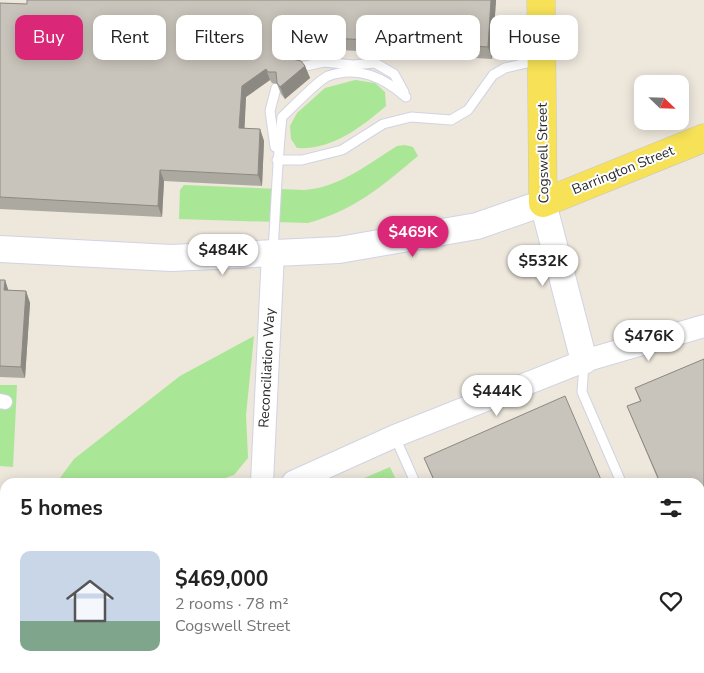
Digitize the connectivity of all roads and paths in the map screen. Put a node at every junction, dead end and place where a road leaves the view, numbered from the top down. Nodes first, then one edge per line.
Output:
1 (541, 0) edge
2 (541, 15) edge
3 (542, 60) joint
4 (301, 67) edge
5 (276, 88) edge
6 (704, 138) edge
7 (277, 160) junction
8 (543, 203) junction
9 (0, 249) edge
10 (273, 253) junction
11 (704, 326) edge
12 (584, 361) junction
13 (395, 436) junction
14 (262, 478) edge
15 (302, 478) edge
16 (413, 478) edge
17 (619, 478) edge

1 - 2 main road, Cogswell Street
3 - 7 lane
3 - 8 main road, Cogswell Street
4 - 7 lane
5 - 7 lane
6 - 8 main road, Barrington Street
7 - 10 lane
8 - 10 main road
8 - 12 main road, Cogswell Street
9 - 10 main road
10 - 14 street, Reconciliation Way
11 - 12 street
12 - 13 street
12 - 17 lane
13 - 15 street
13 - 16 lane

